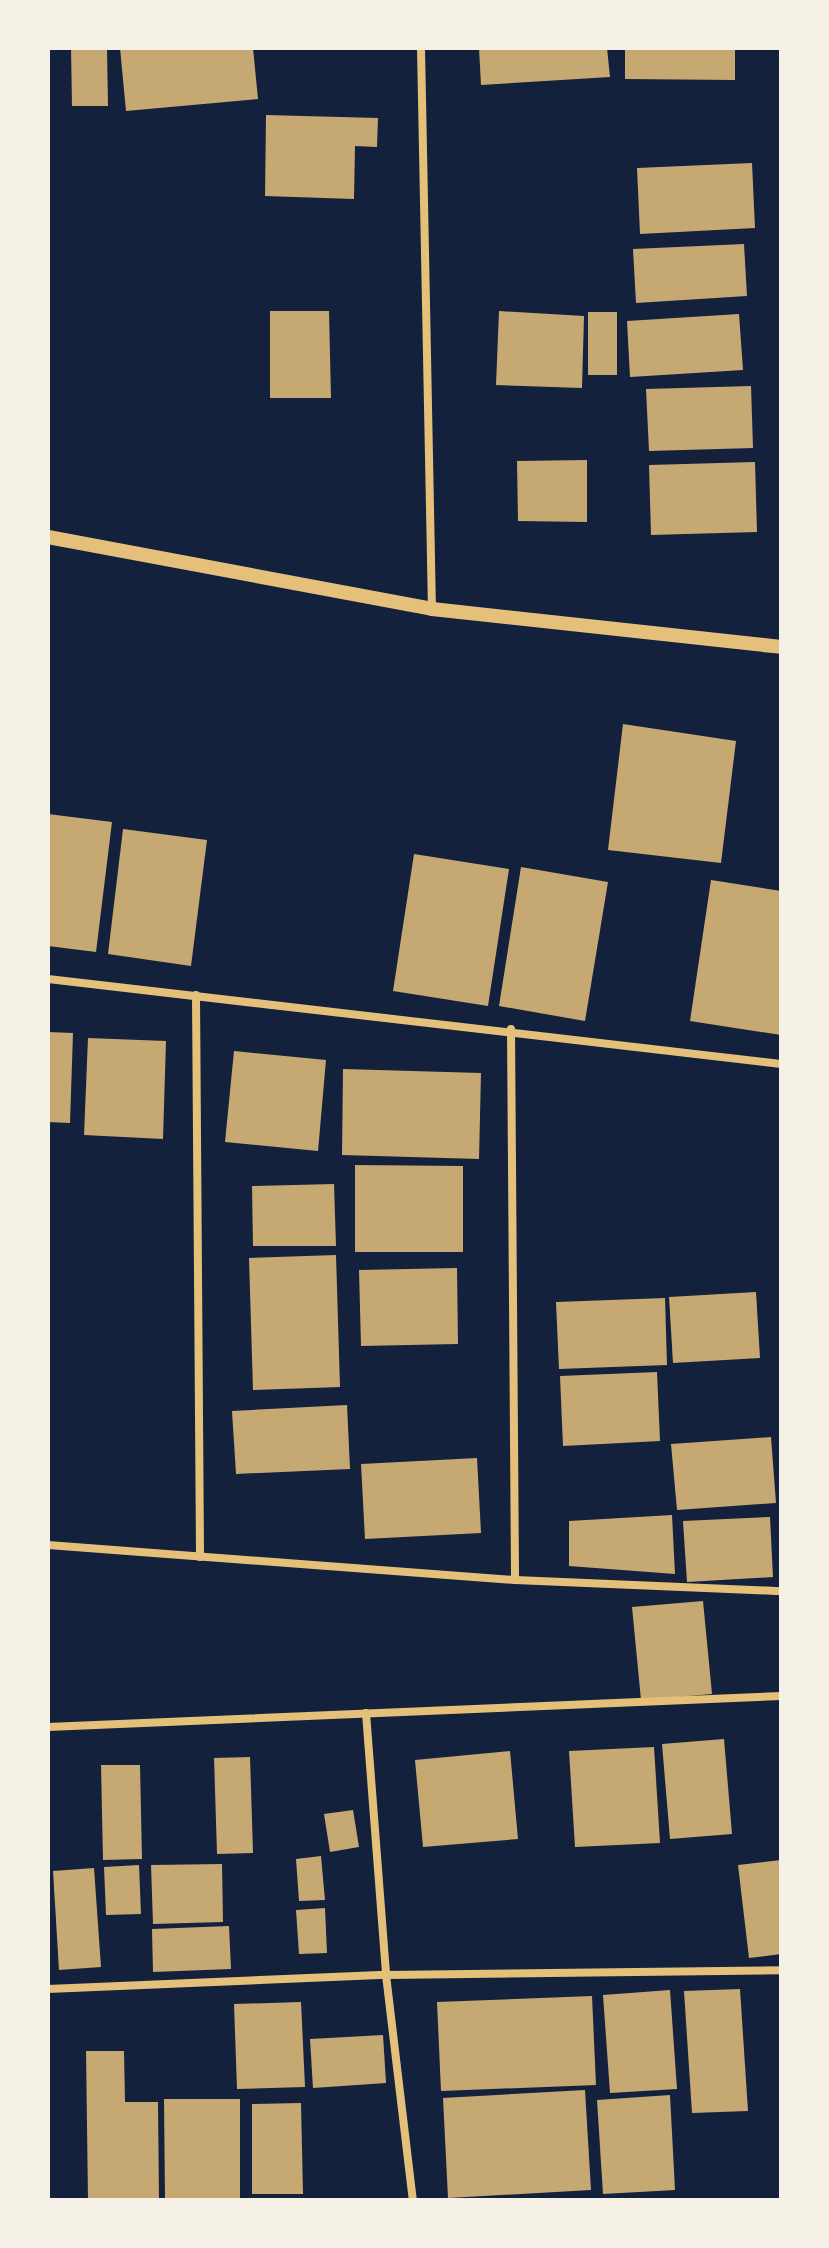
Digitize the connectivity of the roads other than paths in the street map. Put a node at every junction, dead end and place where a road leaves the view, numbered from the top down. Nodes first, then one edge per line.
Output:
1 (421, 48) edge
2 (48, 537) edge
3 (432, 609) junction
4 (781, 647) edge
5 (48, 979) edge
6 (196, 995) junction
7 (511, 1029) junction
8 (781, 1064) edge
9 (48, 1545) edge
10 (200, 1557) junction
11 (515, 1580) junction
12 (781, 1591) edge
13 (781, 1696) edge
14 (366, 1713) junction
15 (48, 1727) edge
16 (781, 1970) edge
17 (386, 1975) junction
18 (48, 1989) edge
19 (413, 2200) edge

1 - 3 street
2 - 3 street
3 - 4 street
5 - 6 street
6 - 7 street
6 - 10 street
7 - 8 street
7 - 11 street
9 - 10 street
10 - 11 street
11 - 12 street
13 - 14 street
14 - 15 street
14 - 17 street
16 - 17 street
17 - 18 street
17 - 19 street

